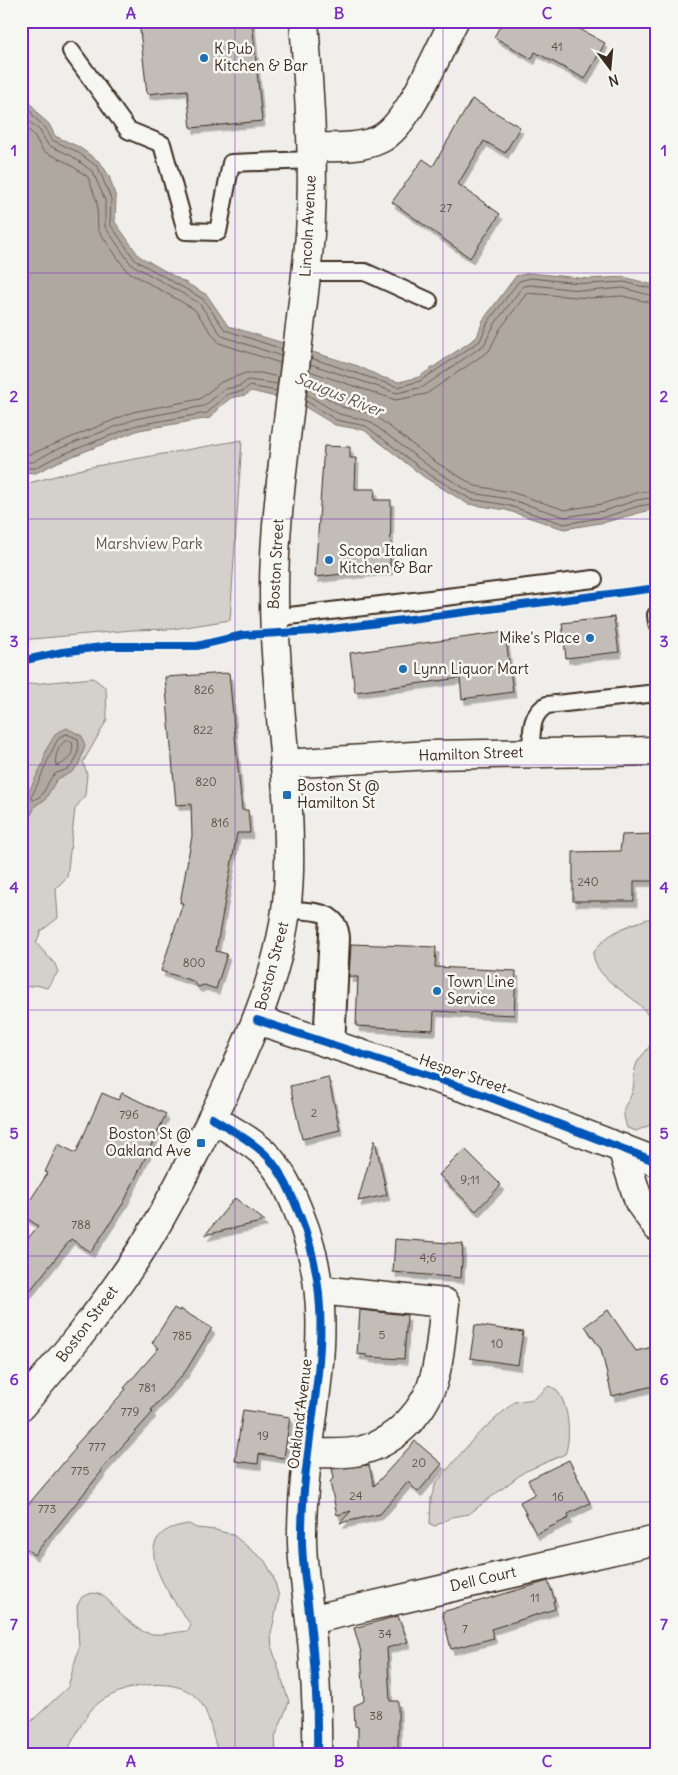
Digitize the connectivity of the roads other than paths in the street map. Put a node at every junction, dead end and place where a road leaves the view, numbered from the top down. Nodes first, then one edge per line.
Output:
1 (304, 21) edge
2 (449, 23) edge
3 (71, 51) dead end
4 (312, 153) junction
5 (306, 272) junction
6 (429, 301) dead end
7 (286, 429) joint
8 (594, 579) dead end
9 (656, 615) edge
10 (273, 618) junction
11 (657, 623) edge
12 (657, 693) edge
13 (657, 751) edge
14 (531, 752) junction
15 (284, 764) junction
16 (286, 910) junction
17 (257, 1020) junction
18 (329, 1044) junction
19 (212, 1118) junction
20 (622, 1148) junction
21 (657, 1162) edge
22 (657, 1227) edge
23 (320, 1290) junction
24 (21, 1406) edge
25 (309, 1453) junction
26 (657, 1540) edge
27 (310, 1620) junction
28 (317, 1754) edge

1 - 4 street, Lincoln Avenue
2 - 4 street
3 - 4 lane
4 - 5 street, Lincoln Avenue
5 - 6 lane
5 - 7 street, Lincoln Avenue
7 - 10 street, Boston Street
8 - 10 lane
9 - 11 lane
10 - 15 street, Boston Street
12 - 14 lane
13 - 14 street, Hamilton Street
14 - 15 street, Hamilton Street
15 - 16 street, Boston Street
16 - 17 street, Boston Street
16 - 18 lane
17 - 18 street, Hesper Street
17 - 19 street, Boston Street
18 - 20 street, Hesper Street
19 - 23 street, Oakland Avenue
19 - 24 street, Boston Street
20 - 21 street, Hesper Street
20 - 22 street
23 - 25 street, Oakland Avenue
23 - 25 street
25 - 27 street, Oakland Avenue
26 - 27 street, Dell Court
27 - 28 street, Oakland Avenue

